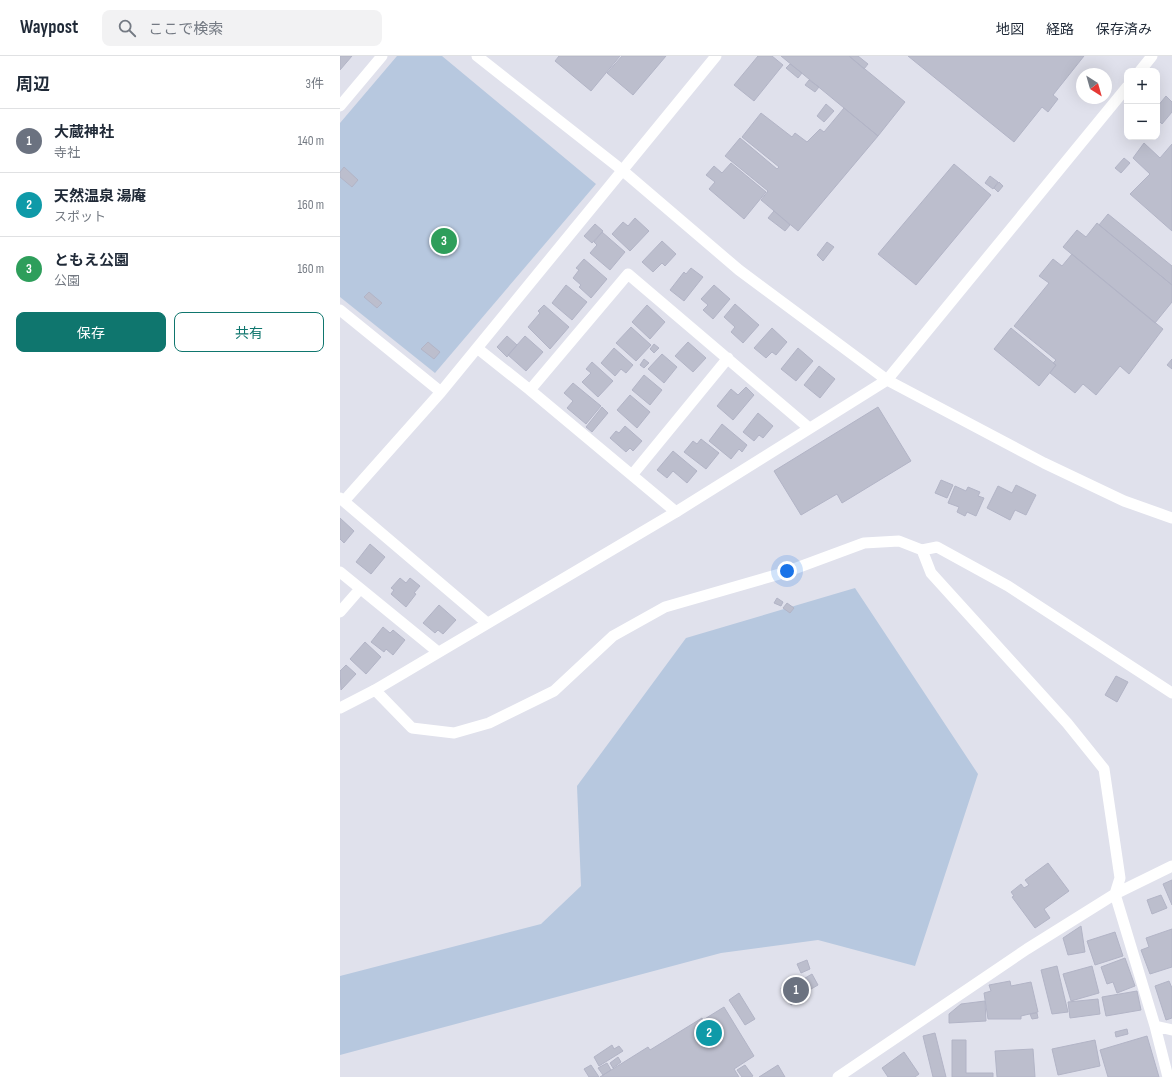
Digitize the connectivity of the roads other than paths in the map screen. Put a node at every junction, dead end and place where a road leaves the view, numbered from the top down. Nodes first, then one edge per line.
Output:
1 (382, 56) edge
2 (477, 56) edge
3 (716, 56) edge
4 (1152, 56) edge
5 (1142, 68) edge
6 (1124, 91) edge
7 (340, 106) edge
8 (622, 170) junction
9 (340, 310) edge
10 (477, 348) junction
11 (728, 358) junction
12 (887, 380) junction
13 (530, 390) junction
14 (441, 392) junction
15 (809, 428) junction
16 (632, 475) junction
17 (342, 499) edge
18 (676, 512) junction
19 (1172, 518) edge
20 (922, 550) junction
21 (340, 572) edge
22 (360, 589) junction
23 (340, 612) edge
24 (487, 623) junction
25 (438, 652) junction
26 (375, 690) junction
27 (1172, 693) edge
28 (340, 708) edge
29 (1172, 866) edge
30 (1116, 894) junction
31 (1155, 1026) junction
32 (1172, 1030) edge
33 (838, 1077) edge
34 (1168, 1077) edge

1 - 7 street
2 - 8 street
3 - 8 street
4 - 5 street
6 - 12 street
8 - 10 street
8 - 12 street
9 - 14 street
10 - 13 street
10 - 14 street
11 - 13 street
11 - 15 street
11 - 16 street
12 - 15 street
12 - 19 street
13 - 16 street
14 - 17 street
15 - 18 street
16 - 18 street
17 - 24 street
18 - 24 street
20 - 26 street
20 - 27 street
20 - 30 street
21 - 22 street
22 - 23 street
22 - 25 street
24 - 25 street
25 - 26 street
26 - 28 street
29 - 30 street
30 - 31 street
30 - 33 street
31 - 32 street
31 - 34 street

